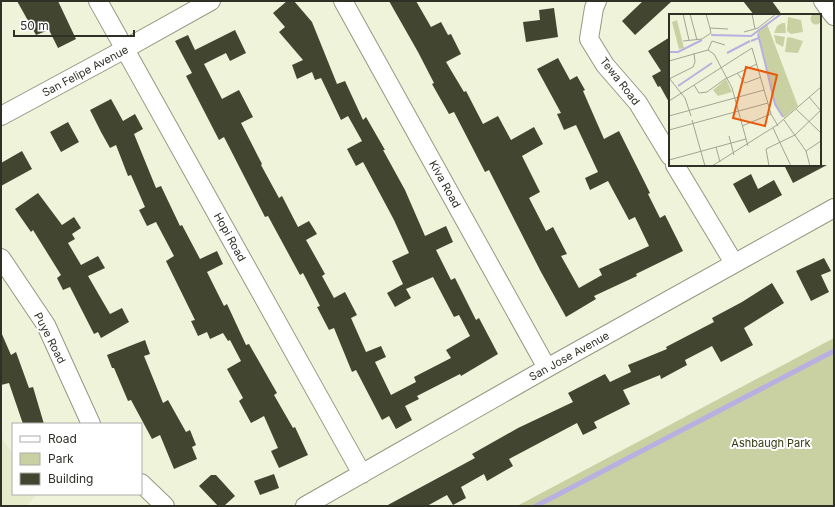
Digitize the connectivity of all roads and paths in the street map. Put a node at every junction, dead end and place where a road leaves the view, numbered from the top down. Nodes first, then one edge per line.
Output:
1 (98, 1) edge
2 (211, 1) edge
3 (343, 1) edge
4 (596, 1) edge
5 (823, 1) edge
6 (834, 16) edge
7 (125, 50) junction
8 (1, 116) edge
9 (669, 154) edge
10 (676, 166) edge
11 (834, 208) edge
12 (1, 258) edge
13 (734, 263) junction
14 (547, 368) junction
15 (90, 423) edge
16 (362, 474) junction
17 (142, 484) edge
18 (165, 506) edge
19 (305, 506) edge

1 - 7 street, Hopi Road
2 - 7 street, San Felipe Avenue
3 - 14 street, Kiva Road
4 - 9 street, Tewa Road
5 - 6 street
7 - 8 street, San Felipe Avenue
7 - 16 street, Hopi Road
10 - 13 street
11 - 13 street, San Jose Avenue
12 - 15 street, Puye Road
13 - 14 street, San Jose Avenue
14 - 16 street, San Jose Avenue
16 - 19 street, San Jose Avenue
17 - 18 street

